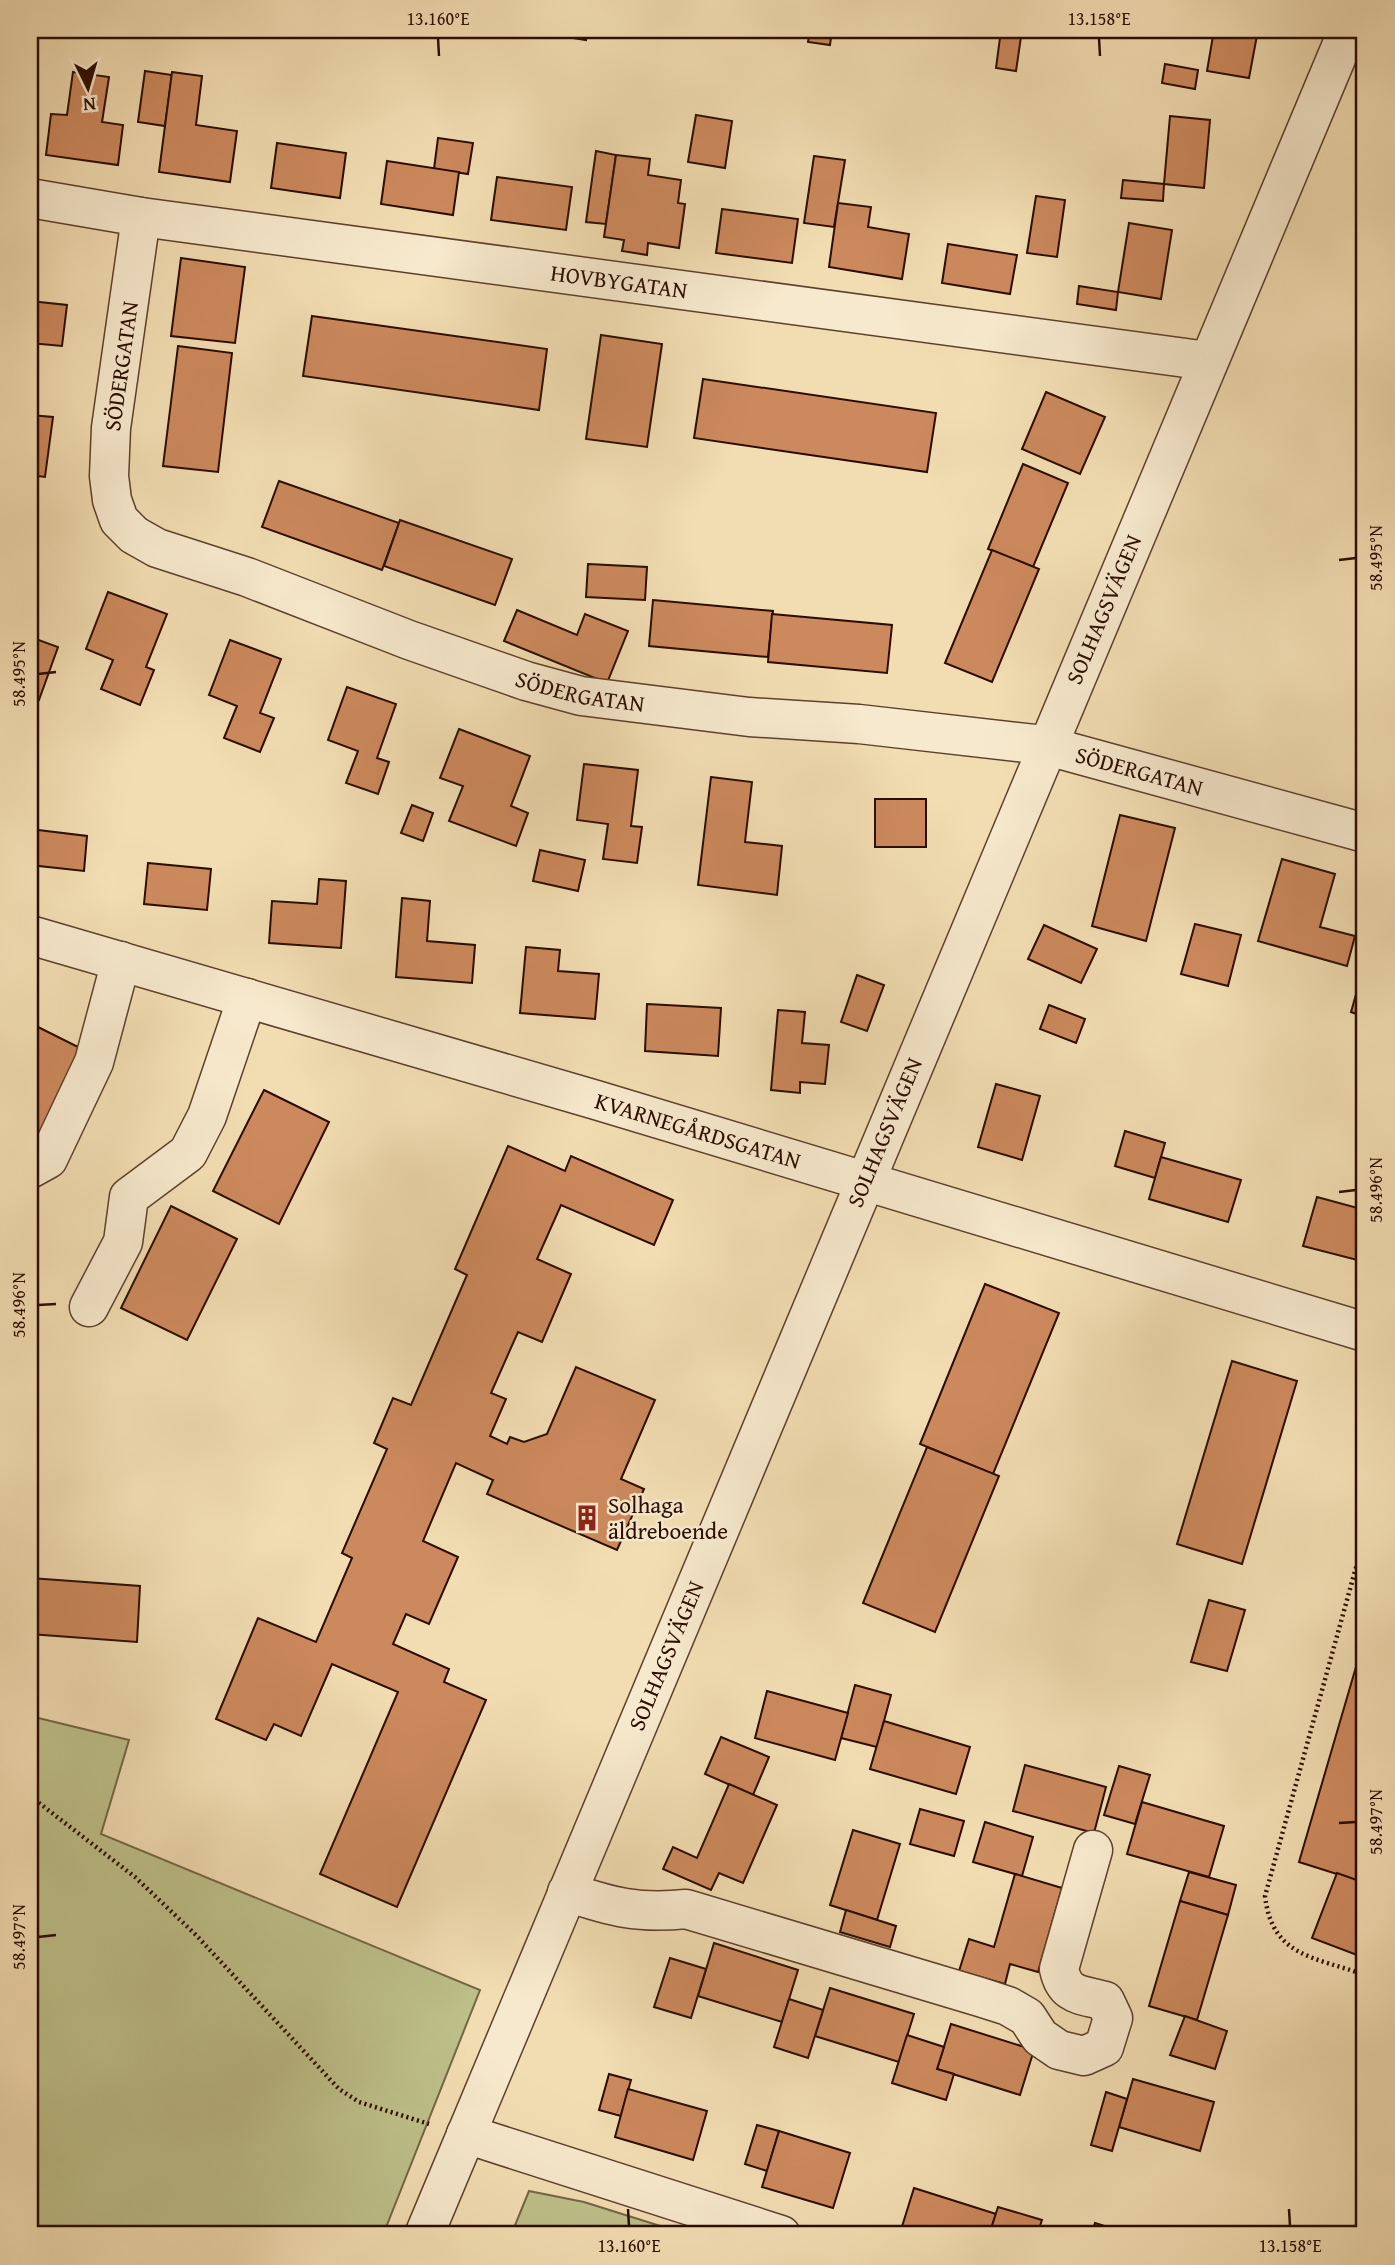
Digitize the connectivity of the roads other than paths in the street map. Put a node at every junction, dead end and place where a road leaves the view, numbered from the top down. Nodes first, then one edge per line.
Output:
1 (1348, 30) edge
2 (30, 198) edge
3 (141, 217) junction
4 (1208, 361) junction
5 (1044, 746) junction
6 (1365, 833) edge
7 (30, 935) edge
8 (121, 961) junction
9 (247, 998) junction
10 (30, 1169) edge
11 (866, 1182) junction
12 (89, 1307) dead end
13 (1365, 1332) edge
14 (1093, 1850) dead end
15 (567, 1892) junction
16 (466, 2134) junction
17 (424, 2235) edge
18 (781, 2235) edge

1 - 4 street, SOLHAGSVÄGEN
2 - 3 street, HOVBYGATAN
3 - 4 street, HOVBYGATAN
3 - 5 street, SÖDERGATAN
4 - 5 street, SOLHAGSVÄGEN
5 - 6 street, SÖDERGATAN
5 - 11 street, SOLHAGSVÄGEN
7 - 8 street, KVARNEGÅRDSGATAN
8 - 9 street, KVARNEGÅRDSGATAN
8 - 10 street
9 - 11 street, KVARNEGÅRDSGATAN
9 - 12 street
11 - 13 street, KVARNEGÅRDSGATAN
11 - 15 street, SOLHAGSVÄGEN
14 - 15 street
15 - 16 street, SOLHAGSVÄGEN
16 - 17 street, SOLHAGSVÄGEN
16 - 18 street

